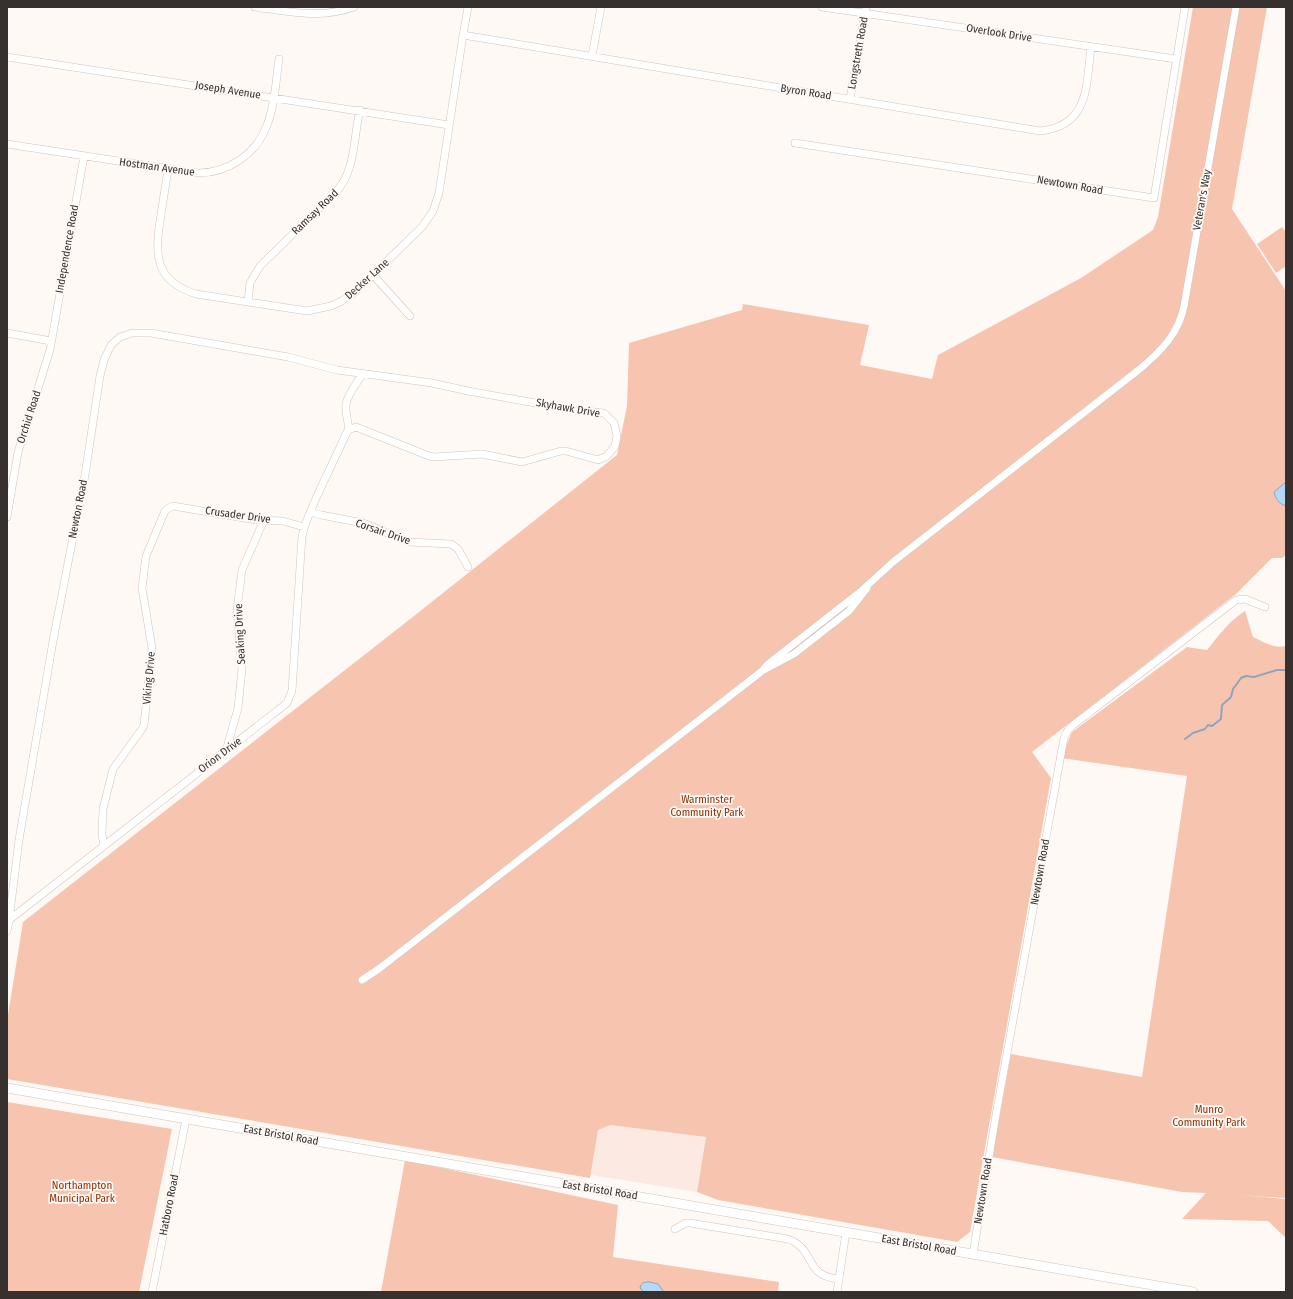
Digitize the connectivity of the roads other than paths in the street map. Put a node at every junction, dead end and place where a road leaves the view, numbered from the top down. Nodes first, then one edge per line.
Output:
1 (255, 7) edge
2 (354, 7) edge
3 (468, 7) edge
4 (601, 7) edge
5 (822, 7) edge
6 (1185, 7) edge
7 (1236, 7) edge
8 (291, 10) edge
9 (865, 10) edge
10 (463, 35) junction
11 (1091, 47) junction
12 (592, 56) junction
13 (7, 57) edge
14 (279, 59) dead end
15 (1176, 59) junction
16 (274, 97) junction
17 (850, 99) junction
18 (360, 110) junction
19 (449, 124) junction
20 (794, 143) dead end
21 (7, 144) edge
22 (84, 156) junction
23 (168, 169) junction
24 (373, 275) junction
25 (248, 302) junction
26 (410, 316) dead end
27 (7, 333) edge
28 (51, 341) junction
29 (352, 372) joint
30 (364, 373) junction
31 (351, 428) junction
32 (8, 506) edge
33 (170, 507) joint
34 (310, 512) junction
35 (7, 517) edge
36 (264, 520) junction
37 (304, 527) junction
38 (468, 567) dead end
39 (1265, 608) dead end
40 (226, 751) junction
41 (104, 845) junction
42 (9, 920) junction
43 (7, 931) edge
44 (362, 980) dead end
45 (7, 1088) edge
46 (186, 1119) junction
47 (675, 1229) dead end
48 (846, 1232) junction
49 (973, 1254) junction
50 (839, 1280) junction
51 (152, 1292) edge
52 (837, 1292) edge
53 (1193, 1292) edge

1 - 8 street
2 - 8 street
3 - 10 street, Decker Lane
4 - 12 street
5 - 9 street, Overlook Drive
6 - 15 street, Newtown Road
7 - 44 street, Veteran's Way
9 - 11 street, Overlook Drive
9 - 17 street, Longstreth Road
10 - 12 street, Byron Road
10 - 19 street, Decker Lane
11 - 15 street, Overlook Drive
11 - 17 street, Byron Road
12 - 17 street, Byron Road
13 - 16 street, Joseph Avenue
14 - 16 street, Hostman Avenue
15 - 20 street, Newtown Road
16 - 18 street, Joseph Avenue
16 - 23 street, Hostman Avenue
18 - 19 street, Joseph Avenue
18 - 25 street, Ramsay Road
19 - 24 street, Decker Lane
21 - 22 street, Hostman Avenue
22 - 23 street, Hostman Avenue
22 - 28 street, Independence Road
23 - 25 street, Decker Lane
24 - 25 street, Decker Lane
24 - 26 street
27 - 28 street
28 - 32 street, Orchid Road
29 - 30 street, Skyhawk Drive
29 - 42 street, Newton Road
30 - 31 street
30 - 31 street, Skyhawk Drive
31 - 34 street
32 - 35 street, Orchid Road
33 - 36 street, Crusader Drive
33 - 41 street, Viking Drive
34 - 37 street, Orion Drive
34 - 38 street, Corsair Drive
36 - 37 street, Crusader Drive
36 - 40 street, Seaking Drive
37 - 40 street, Orion Drive
39 - 49 street, Newtown Road
40 - 41 street, Orion Drive
41 - 42 street, Orion Drive
42 - 43 street
45 - 46 main road, East Bristol Road
46 - 48 main road, East Bristol Road
46 - 51 street, Hatboro Road
47 - 50 street
48 - 49 main road, East Bristol Road
48 - 50 street
49 - 53 main road, East Bristol Road
50 - 52 street

